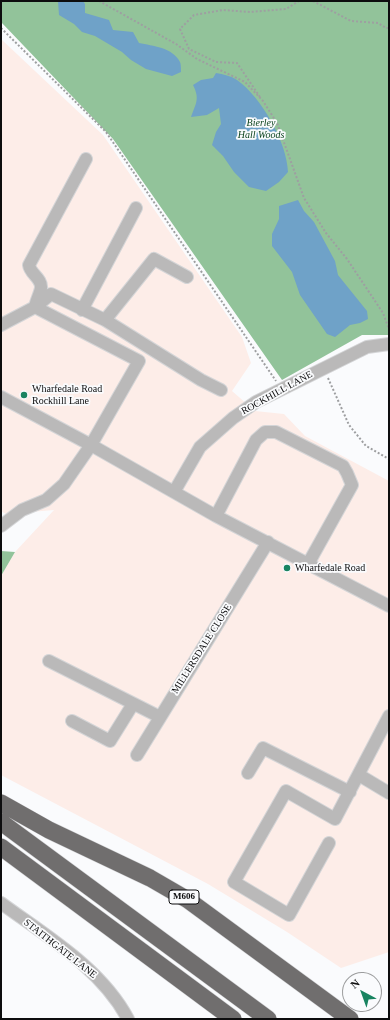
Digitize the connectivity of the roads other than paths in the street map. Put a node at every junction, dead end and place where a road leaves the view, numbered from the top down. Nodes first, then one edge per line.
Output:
1 (86, 160) dead end
2 (136, 208) dead end
3 (188, 277) dead end
4 (35, 307) junction
5 (82, 310) junction
6 (105, 320) junction
7 (1, 325) edge
8 (389, 344) edge
9 (221, 390) dead end
10 (1, 397) edge
11 (91, 445) junction
12 (174, 492) junction
13 (216, 516) junction
14 (1, 526) edge
15 (268, 542) junction
16 (308, 564) junction
17 (389, 606) edge
18 (49, 662) dead end
19 (133, 704) junction
20 (389, 716) edge
21 (160, 718) junction
22 (72, 721) dead end
23 (137, 755) dead end
24 (248, 773) dead end
25 (359, 775) junction
26 (350, 792) junction
27 (389, 793) edge
28 (1, 802) edge
29 (1, 822) edge
30 (329, 843) dead end
31 (1, 848) edge
32 (1, 903) edge
33 (128, 1019) edge
34 (234, 1019) edge
35 (268, 1019) edge
36 (350, 1019) edge

1 - 4 street
2 - 5 street
3 - 6 street
4 - 5 street
4 - 7 street
4 - 11 street
5 - 6 street
6 - 9 street
8 - 12 street, ROCKHILL LANE
10 - 11 street
11 - 12 street
11 - 14 street
12 - 13 street
13 - 15 street
13 - 16 street
15 - 16 street
15 - 21 street, MILLERSDALE CLOSE
16 - 17 street
18 - 19 street
19 - 21 street
19 - 22 street
20 - 25 street
21 - 23 street, MILLERSDALE CLOSE
24 - 26 street
25 - 26 street
25 - 27 street
26 - 30 street
28 - 36 highway, M606
29 - 35 highway
31 - 34 highway
32 - 33 street, STAITHGATE LANE

